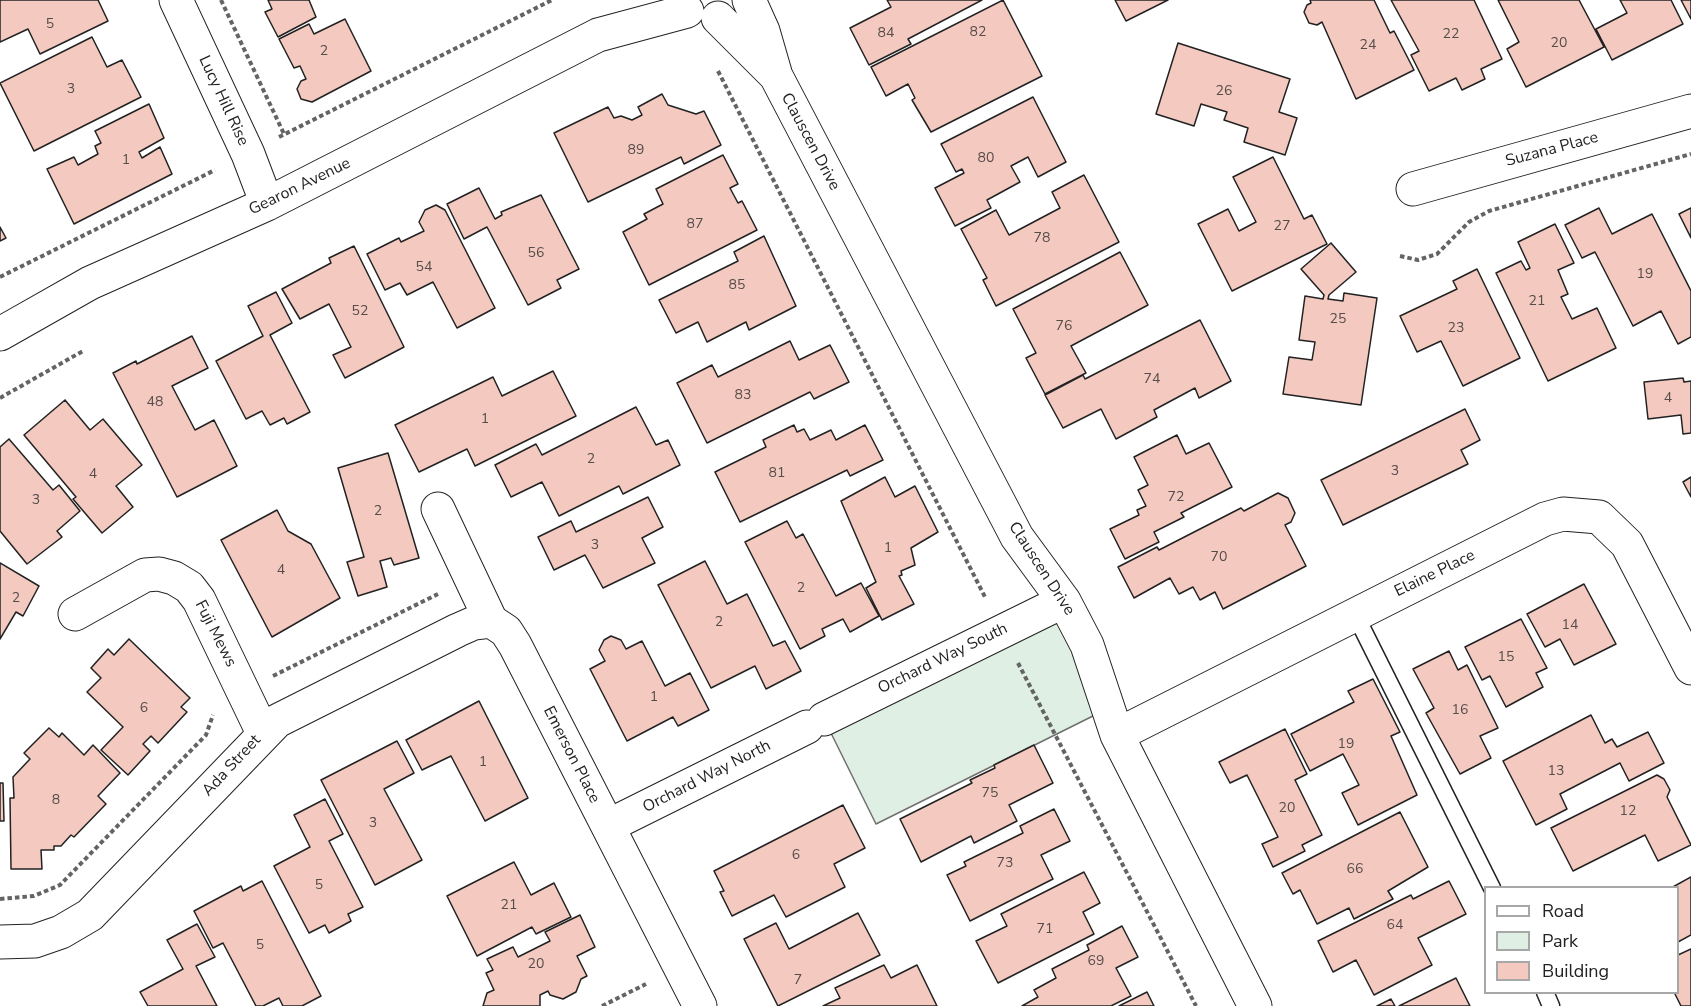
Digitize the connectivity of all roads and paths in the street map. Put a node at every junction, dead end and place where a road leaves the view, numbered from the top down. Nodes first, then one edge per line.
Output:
1 (176, 0) edge
2 (220, 0) edge
3 (552, 0) edge
4 (639, 0) edge
5 (749, 0) edge
6 (706, 7) edge
7 (598, 35) junction
8 (722, 61) dead end
9 (776, 76) junction
10 (1691, 111) edge
11 (284, 134) junction
12 (271, 141) dead end
13 (1691, 154) edge
14 (221, 167) dead end
15 (1413, 189) dead end
16 (267, 204) junction
17 (1400, 256) dead end
18 (0, 277) edge
19 (0, 333) edge
20 (83, 351) dead end
21 (0, 398) edge
22 (438, 509) dead end
23 (442, 592) dead end
24 (1064, 601) junction
25 (989, 605) dead end
26 (75, 614) dead end
27 (1355, 614) junction
28 (491, 621) junction
29 (1015, 657) dead end
30 (1691, 668) edge
31 (262, 682) dead end
32 (214, 706) dead end
33 (815, 723) joint
34 (263, 733) junction
35 (1117, 735) junction
36 (608, 826) junction
37 (1491, 886) edge
38 (0, 899) edge
39 (0, 942) edge
40 (646, 984) dead end
41 (695, 1004) edge
42 (602, 1006) edge
43 (1196, 1006) edge
44 (1255, 1006) edge

1 - 16 street, Lucy Hill Rise
2 - 11 path
3 - 11 path
4 - 7 street, Gearon Avenue
5 - 9 street, Clauscen Drive
6 - 7 street, Gearon Avenue
6 - 9 street, Clauscen Drive
7 - 16 street, Gearon Avenue
8 - 25 path
9 - 24 street, Clauscen Drive
10 - 15 street, Suzana Place
11 - 12 path
13 - 17 path
14 - 18 path
16 - 19 street, Gearon Avenue
20 - 21 path
22 - 28 street, Emerson Place
23 - 31 path
24 - 33 street, Orchard Way South
24 - 35 street, Clauscen Drive
26 - 34 street, Fuji Mews
27 - 30 street, Elaine Place
27 - 35 street, Elaine Place
27 - 37 lane
28 - 34 street, Ada Street
28 - 36 street, Emerson Place
29 - 43 path
32 - 38 path
33 - 36 street, Orchard Way North
34 - 39 street, Ada Street
35 - 44 street, Clauscen Drive
36 - 41 street, Emerson Place
40 - 42 path

